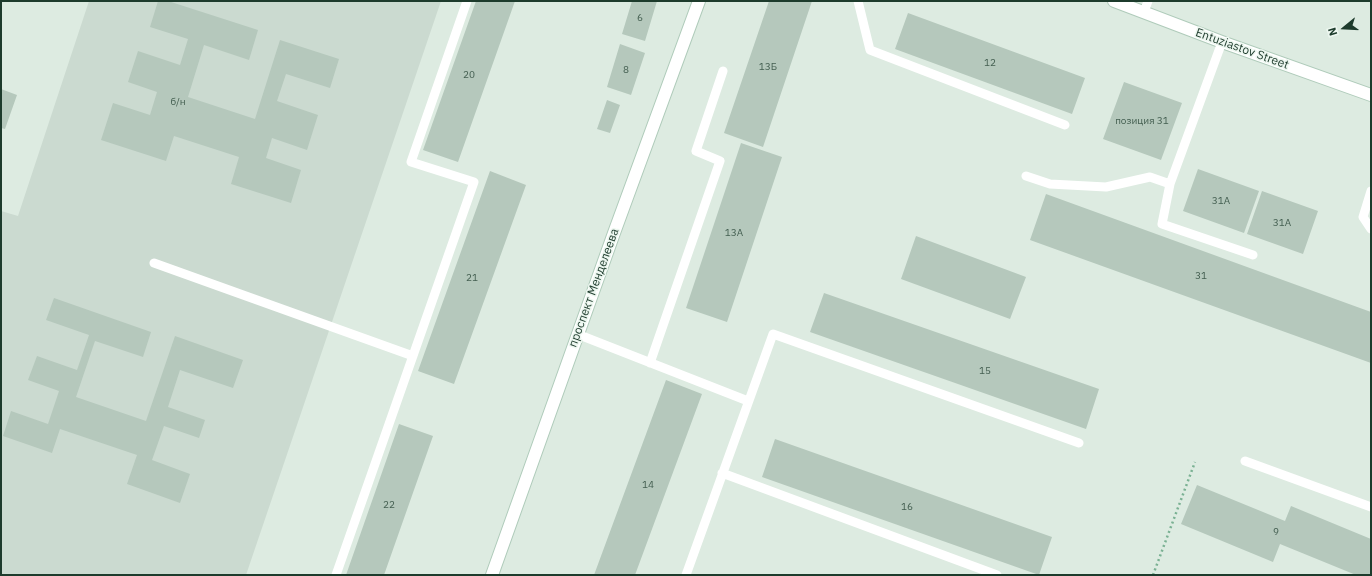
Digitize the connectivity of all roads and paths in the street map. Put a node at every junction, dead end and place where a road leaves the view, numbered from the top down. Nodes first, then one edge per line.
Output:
1 (467, 1) edge
2 (699, 1) edge
3 (858, 1) edge
4 (1114, 1) edge
5 (1146, 7) edge
6 (1222, 42) junction
7 (723, 71) dead end
8 (1371, 95) edge
9 (1065, 125) dead end
10 (1026, 176) dead end
11 (1170, 184) junction
12 (1371, 191) edge
13 (1371, 229) edge
14 (1252, 255) dead end
15 (154, 263) dead end
16 (578, 334) junction
17 (413, 356) junction
18 (650, 363) junction
19 (748, 401) junction
20 (1079, 443) dead end
21 (1245, 461) dead end
22 (1195, 462) dead end
23 (722, 473) junction
24 (1371, 507) edge
25 (336, 575) edge
26 (492, 575) edge
27 (686, 575) edge
28 (997, 575) edge
29 (1153, 575) edge

1 - 17 lane
2 - 16 street, проспект Менделеева
3 - 9 lane
4 - 5 street, Entuziastov Street
5 - 6 street, Entuziastov Street
6 - 8 street, Entuziastov Street
6 - 11 lane
7 - 18 lane
10 - 11 lane
11 - 14 lane
12 - 13 lane
15 - 17 lane
16 - 18 lane
16 - 26 street, проспект Менделеева
17 - 25 lane
18 - 19 lane
19 - 20 lane
19 - 23 lane
21 - 24 lane
22 - 29 path
23 - 27 lane
23 - 28 lane

